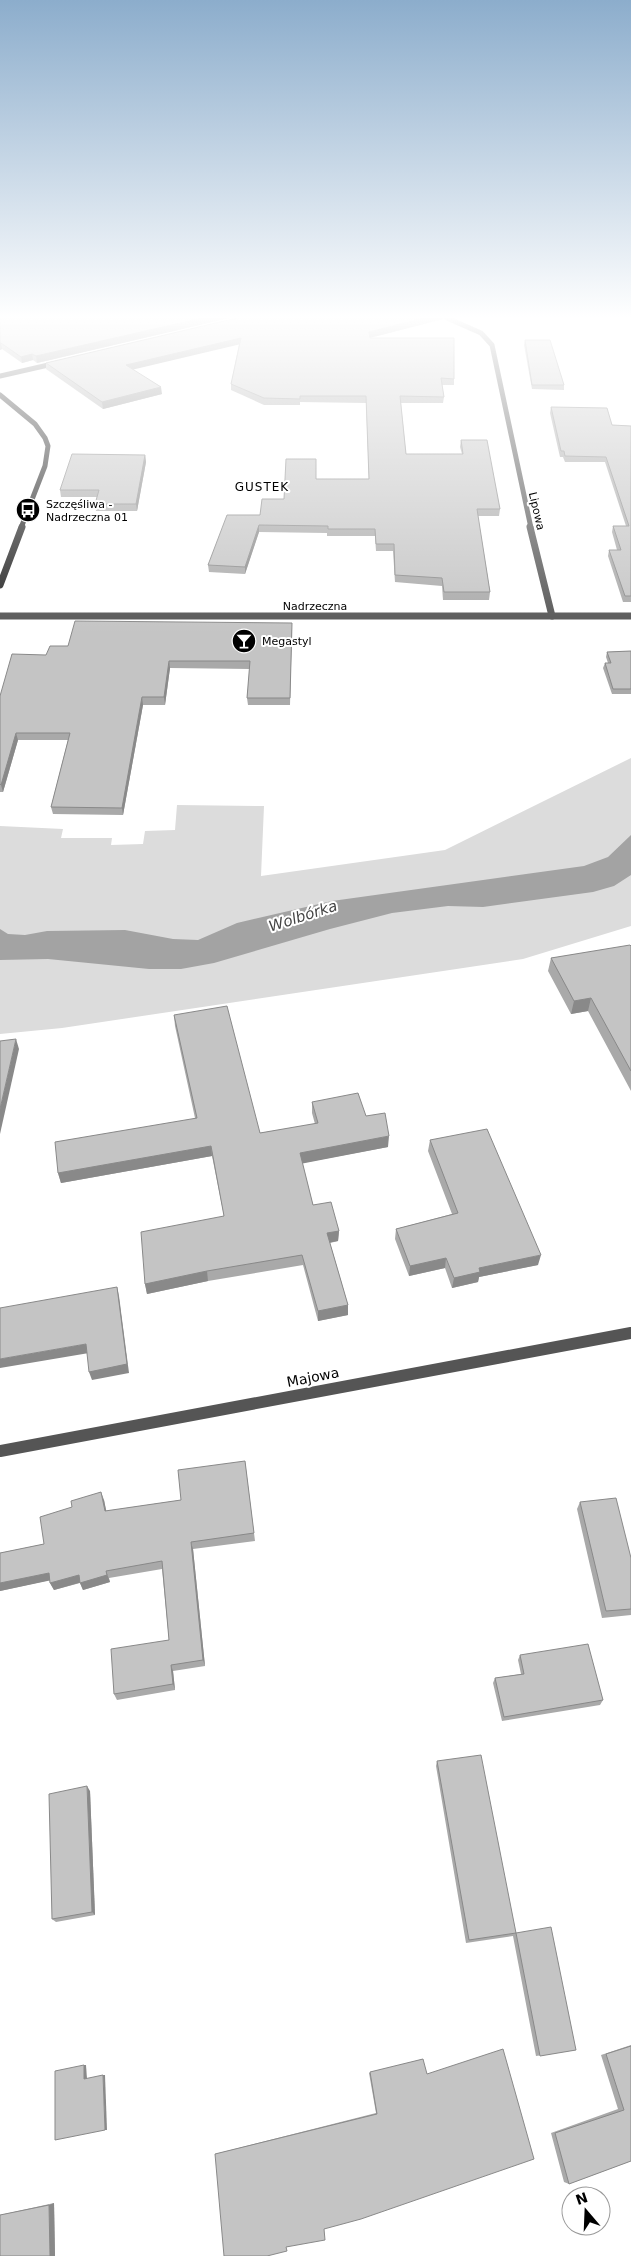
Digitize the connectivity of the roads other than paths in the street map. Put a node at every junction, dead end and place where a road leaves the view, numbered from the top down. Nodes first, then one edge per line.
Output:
1 (34, 423) edge
2 (508, 423) edge
3 (0, 586) edge
4 (0, 616) edge
5 (552, 616) junction
6 (631, 616) edge
7 (631, 1332) edge
8 (0, 1451) edge

1 - 3 street
2 - 5 street, Lipowa
4 - 5 street, Nadrzeczna
5 - 6 street, Nadrzeczna
7 - 8 street, Majowa

